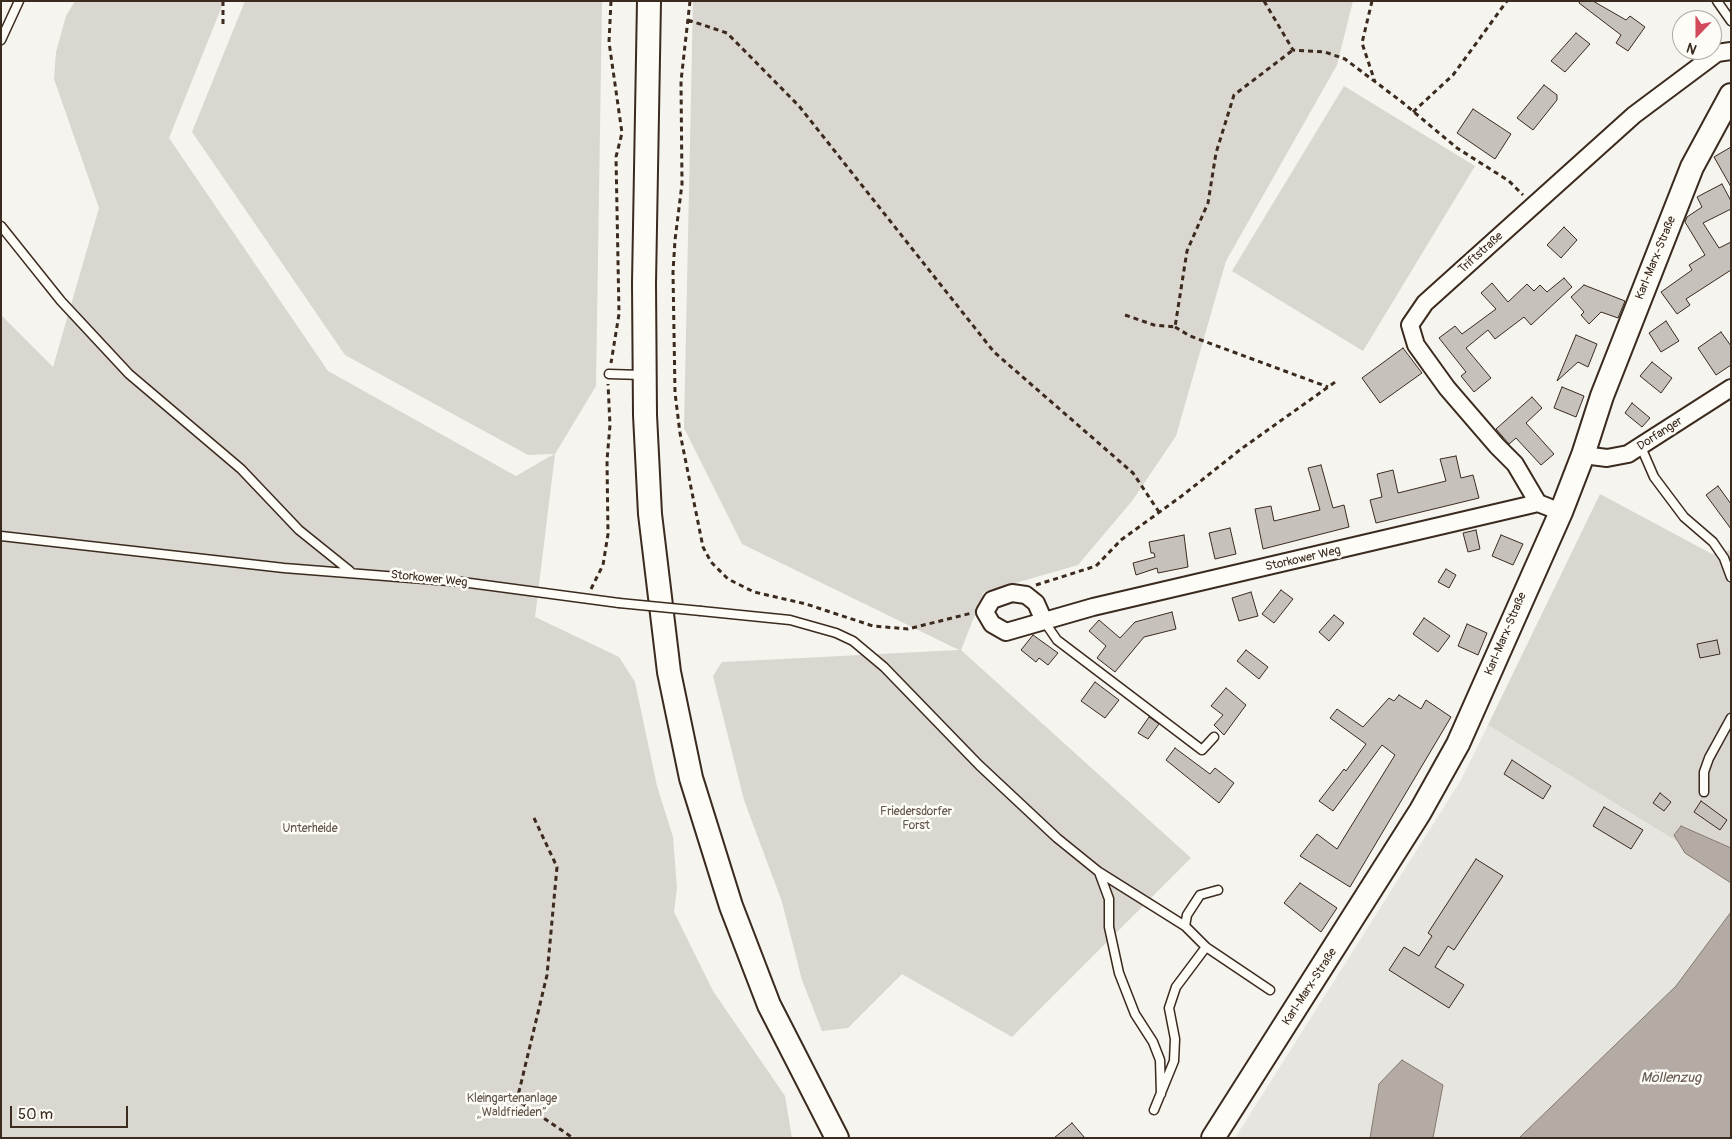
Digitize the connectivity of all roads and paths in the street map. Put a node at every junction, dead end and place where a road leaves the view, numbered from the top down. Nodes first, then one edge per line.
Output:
1 (19, 1) edge
2 (223, 1) edge
3 (611, 1) edge
4 (650, 1) edge
5 (690, 1) edge
6 (1264, 1) edge
7 (1372, 1) edge
8 (1507, 1) edge
9 (1717, 1) edge
10 (688, 20) junction
11 (1731, 21) edge
12 (223, 25) dead end
13 (1, 40) edge
14 (1293, 50) junction
15 (1731, 51) edge
16 (1375, 82) junction
17 (1731, 95) edge
18 (1413, 112) junction
19 (1534, 206) junction
20 (1, 226) edge
21 (1125, 315) dead end
22 (1175, 327) junction
23 (609, 374) junction
24 (644, 375) junction
25 (1338, 380) dead end
26 (1328, 387) junction
27 (1731, 388) edge
28 (1641, 447) junction
29 (1583, 455) junction
30 (1538, 503) junction
31 (1159, 512) junction
32 (1560, 512) junction
33 (1, 536) edge
34 (350, 571) junction
35 (1731, 577) edge
36 (1026, 595) junction
37 (586, 599) junction
38 (966, 614) dead end
39 (1044, 621) junction
40 (1731, 718) edge
41 (1214, 737) dead end
42 (1704, 792) dead end
43 (534, 818) dead end
44 (1099, 872) junction
45 (1218, 890) dead end
46 (1184, 926) junction
47 (1206, 947) junction
48 (1270, 990) dead end
49 (1161, 1094) junction
50 (1154, 1110) dead end
51 (573, 1138) edge
52 (837, 1138) edge
53 (1213, 1138) edge

1 - 13 lane
2 - 12 path
3 - 23 path
4 - 24 main road
5 - 10 path
6 - 14 path
7 - 16 path
8 - 18 path
9 - 11 lane
10 - 31 path
10 - 38 path
14 - 16 path
14 - 22 path
15 - 19 street, Triftstraße
16 - 18 path
17 - 29 main road, Karl-Marx-Straße
18 - 19 path
19 - 30 street, Triftstraße
20 - 34 lane
21 - 22 path
22 - 26 path
23 - 24 lane
23 - 37 path
24 - 52 main road
25 - 26 path
26 - 31 path
27 - 28 street, Dorfanger
28 - 29 street, Dorfanger
28 - 35 lane
29 - 32 main road, Karl-Marx-Straße
30 - 32 street
30 - 39 street, Storkower Weg
31 - 36 path
32 - 53 main road, Karl-Marx-Straße
33 - 34 lane, Storkower Weg
34 - 37 lane, Storkower Weg
36 - 39 street
36 - 39 street, Storkower Weg
37 - 44 lane, Storkower Weg, bridge
39 - 41 lane
40 - 42 lane
43 - 51 path
44 - 46 lane, Storkower Weg
44 - 49 lane
45 - 46 lane
46 - 47 lane, Storkower Weg
47 - 48 lane, Storkower Weg
47 - 49 lane
49 - 50 lane

